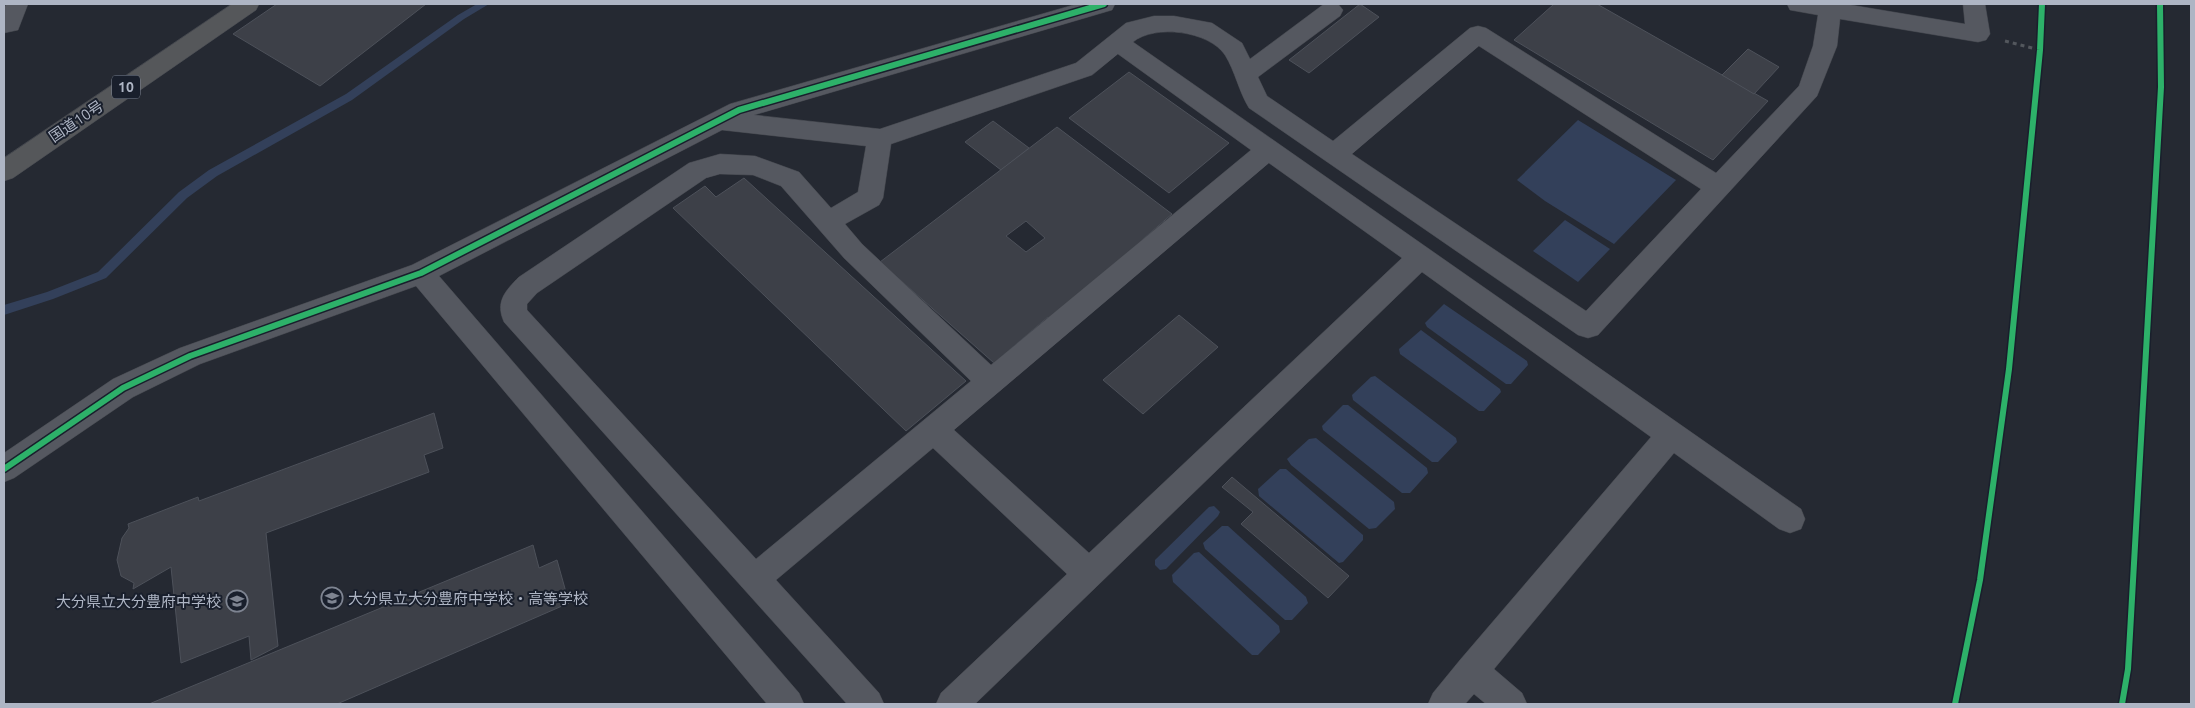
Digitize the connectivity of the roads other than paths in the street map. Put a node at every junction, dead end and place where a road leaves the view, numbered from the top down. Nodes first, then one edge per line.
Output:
1 (17, 4) edge
2 (248, 4) edge
3 (1104, 4) edge
4 (1798, 4) edge
5 (1974, 4) edge
6 (1830, 9) junction
7 (1332, 10) dead end
8 (4, 25) edge
9 (1117, 42) junction
10 (1246, 74) junction
11 (718, 120) junction
12 (880, 138) junction
13 (1268, 150) junction
14 (1334, 154) junction
15 (4, 171) edge
16 (1718, 187) junction
17 (827, 222) junction
18 (1421, 257) junction
19 (421, 273) junction
20 (991, 382) junction
21 (934, 430) junction
22 (1671, 435) junction
23 (4, 469) edge
24 (1790, 518) dead end
25 (1088, 574) junction
26 (755, 579) junction
27 (1472, 671) junction
28 (788, 704) edge
29 (868, 704) edge
30 (952, 704) edge
31 (1444, 704) edge
32 (1511, 704) edge

1 - 8 street
2 - 15 highway, 国道10号 / 10
3 - 11 street
4 - 6 street
5 - 6 street
6 - 16 street
7 - 10 street
9 - 10 street
9 - 12 street
9 - 13 street
10 - 14 street
11 - 12 street
11 - 19 street
12 - 17 street
13 - 18 street
13 - 20 street
14 - 16 street
14 - 16 street
17 - 20 street
17 - 26 street
18 - 22 street
18 - 25 street
19 - 23 street
19 - 28 street
20 - 21 street
21 - 25 street
21 - 26 street
22 - 24 street
22 - 27 street
25 - 30 street
26 - 29 street
27 - 31 street
27 - 32 street

